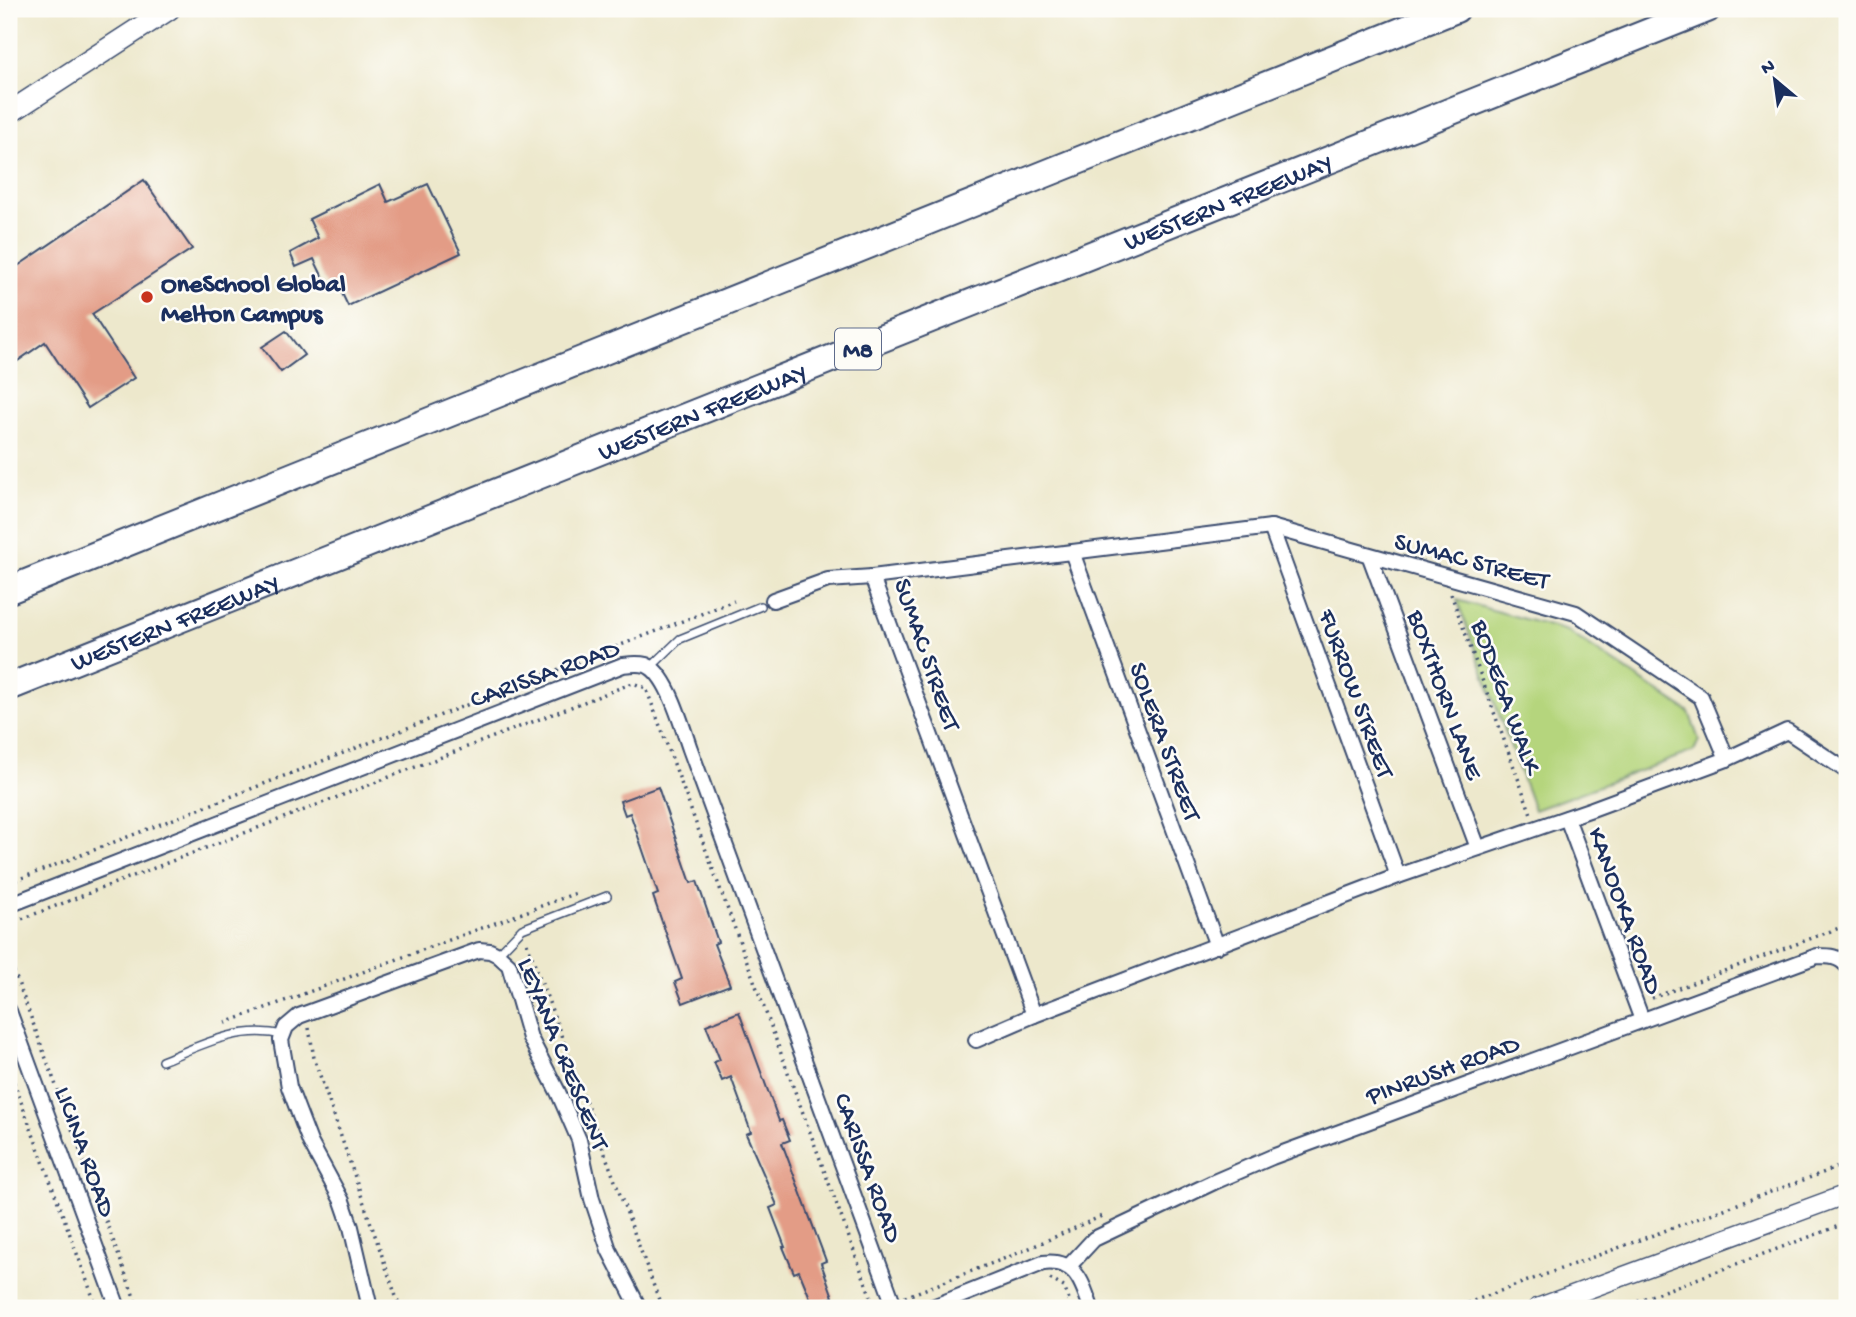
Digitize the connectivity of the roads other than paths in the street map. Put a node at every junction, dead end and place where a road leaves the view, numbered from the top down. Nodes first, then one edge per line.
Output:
1 (169, 9) edge
2 (1456, 9) edge
3 (1707, 9) edge
4 (9, 113) edge
5 (1271, 527) junction
6 (1072, 552) junction
7 (1370, 556) junction
8 (872, 577) junction
9 (9, 590) edge
10 (767, 603) joint
11 (651, 668) junction
12 (9, 687) edge
13 (1727, 760) junction
14 (1847, 771) edge
15 (1567, 818) junction
16 (1478, 848) junction
17 (1398, 876) junction
18 (607, 896) dead end
19 (9, 905) edge
20 (1217, 946) junction
21 (498, 955) junction
22 (1846, 960) edge
23 (9, 1011) edge
24 (1034, 1015) junction
25 (1642, 1020) junction
26 (283, 1035) junction
27 (976, 1040) dead end
28 (162, 1060) dead end
29 (1847, 1194) edge
30 (1069, 1266) junction
31 (118, 1308) edge
32 (370, 1308) edge
33 (639, 1308) edge
34 (895, 1308) edge
35 (930, 1308) edge
36 (1091, 1308) edge
37 (1537, 1308) edge

1 - 4 main road
2 - 9 highway
3 - 12 highway, WESTERN FREEWAY / M8
5 - 6 street, SUMAC STREET
5 - 7 street, SUMAC STREET
5 - 17 street, FURROW STREET
6 - 8 street, SUMAC STREET
6 - 20 street, SOLERA STREET
7 - 13 street, SUMAC STREET
7 - 16 street, BOXTHORN LANE
8 - 10 street
8 - 24 street, SUMAC STREET
10 - 11 lane
11 - 19 street, CARISSA ROAD
11 - 34 street, CARISSA ROAD
13 - 14 street
13 - 15 street
15 - 16 street
15 - 25 street, KANOOKA ROAD
16 - 17 street
17 - 20 street
18 - 21 lane
20 - 24 street
21 - 26 street, LEYANA CRESCENT
21 - 33 street, LEYANA CRESCENT
22 - 25 street, PINRUSH ROAD
23 - 31 street, LICINA ROAD
24 - 27 street
25 - 30 street, PINRUSH ROAD
26 - 28 lane
26 - 32 street
29 - 37 street
30 - 35 street
30 - 36 street

